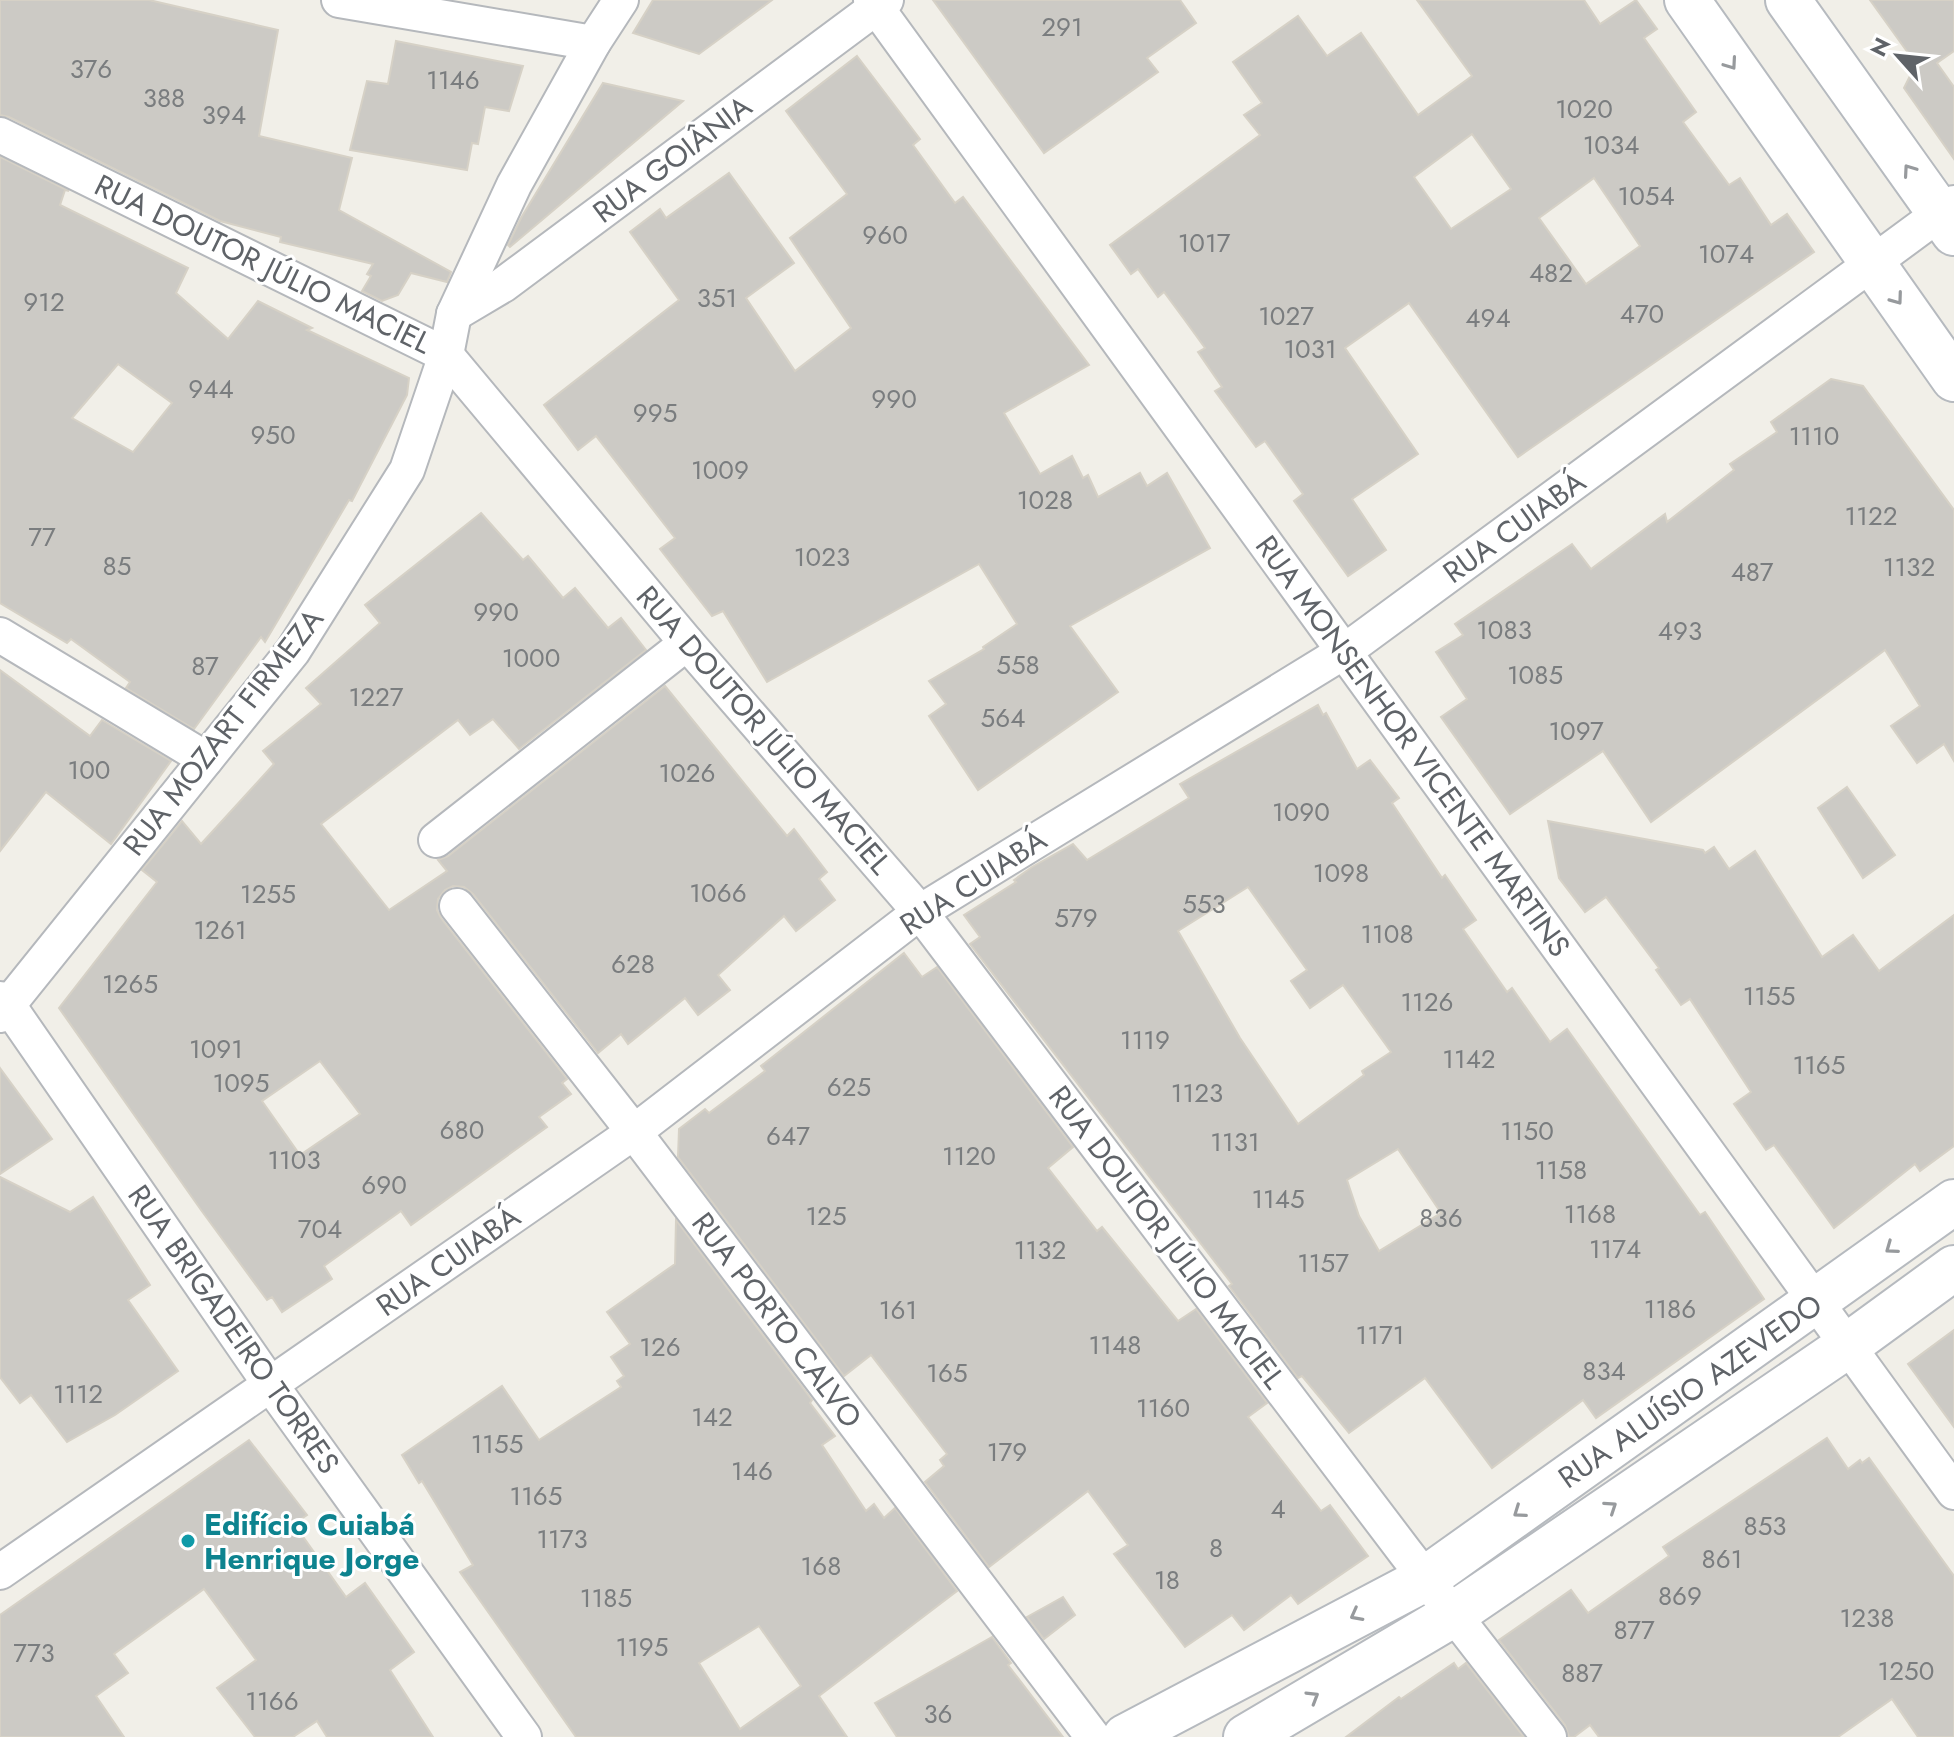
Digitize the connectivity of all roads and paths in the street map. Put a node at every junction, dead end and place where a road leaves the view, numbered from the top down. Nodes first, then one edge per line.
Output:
1 (339, 0) edge
2 (621, 0) edge
3 (1687, 0) edge
4 (1788, 0) edge
5 (878, 2) edge
6 (593, 43) junction
7 (0, 135) edge
8 (1949, 217) edge
9 (1872, 264) junction
10 (454, 314) junction
11 (446, 355) junction
12 (1954, 379) edge
13 (0, 635) edge
14 (687, 643) junction
15 (1345, 651) junction
16 (206, 759) junction
17 (436, 840) dead end
18 (457, 906) dead end
19 (920, 912) junction
20 (3, 1006) edge
21 (634, 1132) junction
22 (1954, 1202) edge
23 (1954, 1268) edge
24 (1815, 1302) junction
25 (1847, 1346) junction
26 (270, 1384) junction
27 (1954, 1492) edge
28 (0, 1572) edge
29 (1425, 1579) junction
30 (1454, 1614) junction
31 (524, 1737) edge
32 (1093, 1737) edge
33 (1125, 1737) edge
34 (1246, 1737) edge
35 (1549, 1737) edge

1 - 6 street
2 - 6 street, RUA MOZART FIRMEZA
3 -> 9 main road
8 -> 4 main road
5 - 10 street, RUA GOIÂNIA
5 - 15 street, RUA MONSENHOR VICENTE MARTINS
6 - 10 street, RUA MOZART FIRMEZA
7 - 11 street, RUA DOUTOR JÚLIO MACIEL
8 - 9 street, RUA CUIABÁ
9 -> 12 main road
9 - 15 street, RUA CUIABÁ
10 - 11 street, RUA MOZART FIRMEZA
11 - 14 street, RUA DOUTOR JÚLIO MACIEL
11 - 16 street, RUA MOZART FIRMEZA
13 - 16 street
14 - 17 street
14 - 19 street, RUA DOUTOR JÚLIO MACIEL
15 - 19 street, RUA CUIABÁ
15 - 24 street, RUA MONSENHOR VICENTE MARTINS
16 - 20 street, RUA MOZART FIRMEZA
18 - 21 street, RUA PORTO CALVO
19 - 21 street, RUA CUIABÁ
19 - 29 street, RUA DOUTOR JÚLIO MACIEL
20 - 26 street, RUA BRIGADEIRO TORRES
21 - 26 street, RUA CUIABÁ
21 - 32 street, RUA PORTO CALVO
22 -> 24 main road, RUA ALUÍSIO AZEVEDO
23 - 25 main road, RUA ALUÍSIO AZEVEDO
24 - 25 street, RUA MONSENHOR VICENTE MARTINS
24 -> 29 main road, RUA ALUÍSIO AZEVEDO
25 - 27 street, RUA MONSENHOR VICENTE MARTINS
30 -> 25 main road, RUA ALUÍSIO AZEVEDO
26 - 28 street, RUA CUIABÁ
26 - 31 street, RUA BRIGADEIRO TORRES
29 - 30 street, RUA DOUTOR JÚLIO MACIEL
29 -> 33 main road, RUA ALUÍSIO AZEVEDO
34 -> 30 main road, RUA ALUÍSIO AZEVEDO
30 - 35 street, RUA DOUTOR JÚLIO MACIEL

